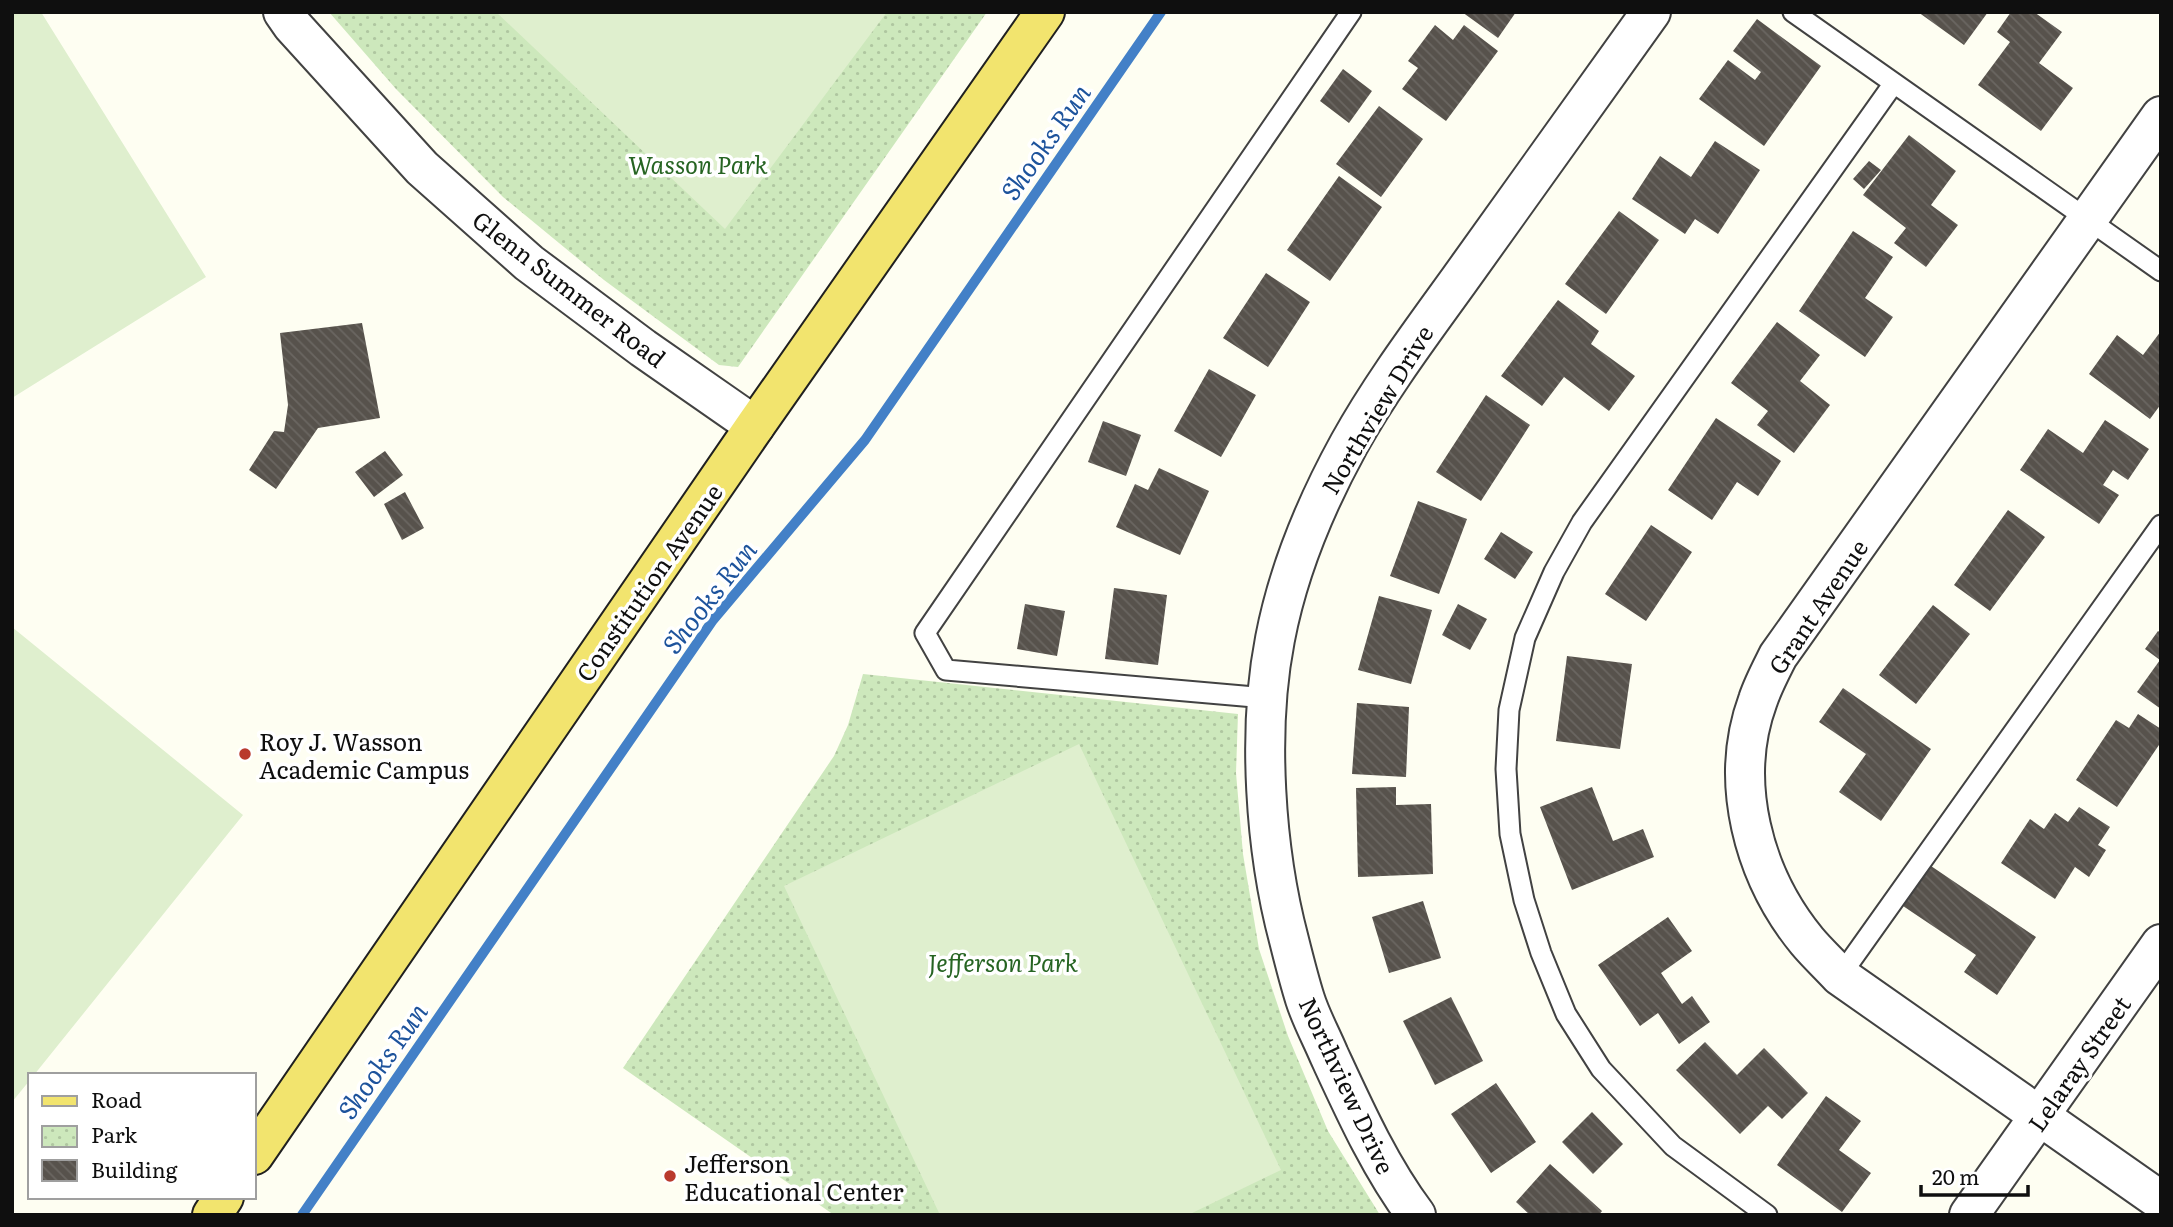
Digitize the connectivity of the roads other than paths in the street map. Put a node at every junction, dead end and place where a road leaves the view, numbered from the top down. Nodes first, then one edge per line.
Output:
1 (283, 12) edge
2 (1045, 12) edge
3 (1351, 12) edge
4 (1651, 12) edge
5 (1793, 12) edge
6 (1894, 83) junction
7 (2161, 116) edge
8 (2087, 219) junction
9 (2161, 271) edge
10 (755, 426) junction
11 (2161, 525) edge
12 (1266, 698) junction
13 (2161, 944) edge
14 (1840, 976) junction
15 (2040, 1116) junction
16 (256, 1152) edge
17 (224, 1199) edge
18 (2161, 1201) edge
19 (212, 1215) edge
20 (1416, 1215) edge
21 (1767, 1215) edge
22 (1969, 1215) edge

1 - 10 street, Glenn Summer Road
2 - 10 main road, Constitution Avenue
3 - 12 lane
4 - 12 street, Northview Drive
5 - 6 lane
6 - 8 lane
6 - 21 lane
7 - 8 street, Grant Avenue
8 - 9 lane
8 - 14 street, Grant Avenue
10 - 16 main road, Constitution Avenue
11 - 14 lane
12 - 20 street, Northview Drive
13 - 15 street, Lelaray Street
14 - 15 street, Grant Avenue
15 - 18 street, Grant Avenue
15 - 22 street, Lelaray Street
17 - 19 main road

